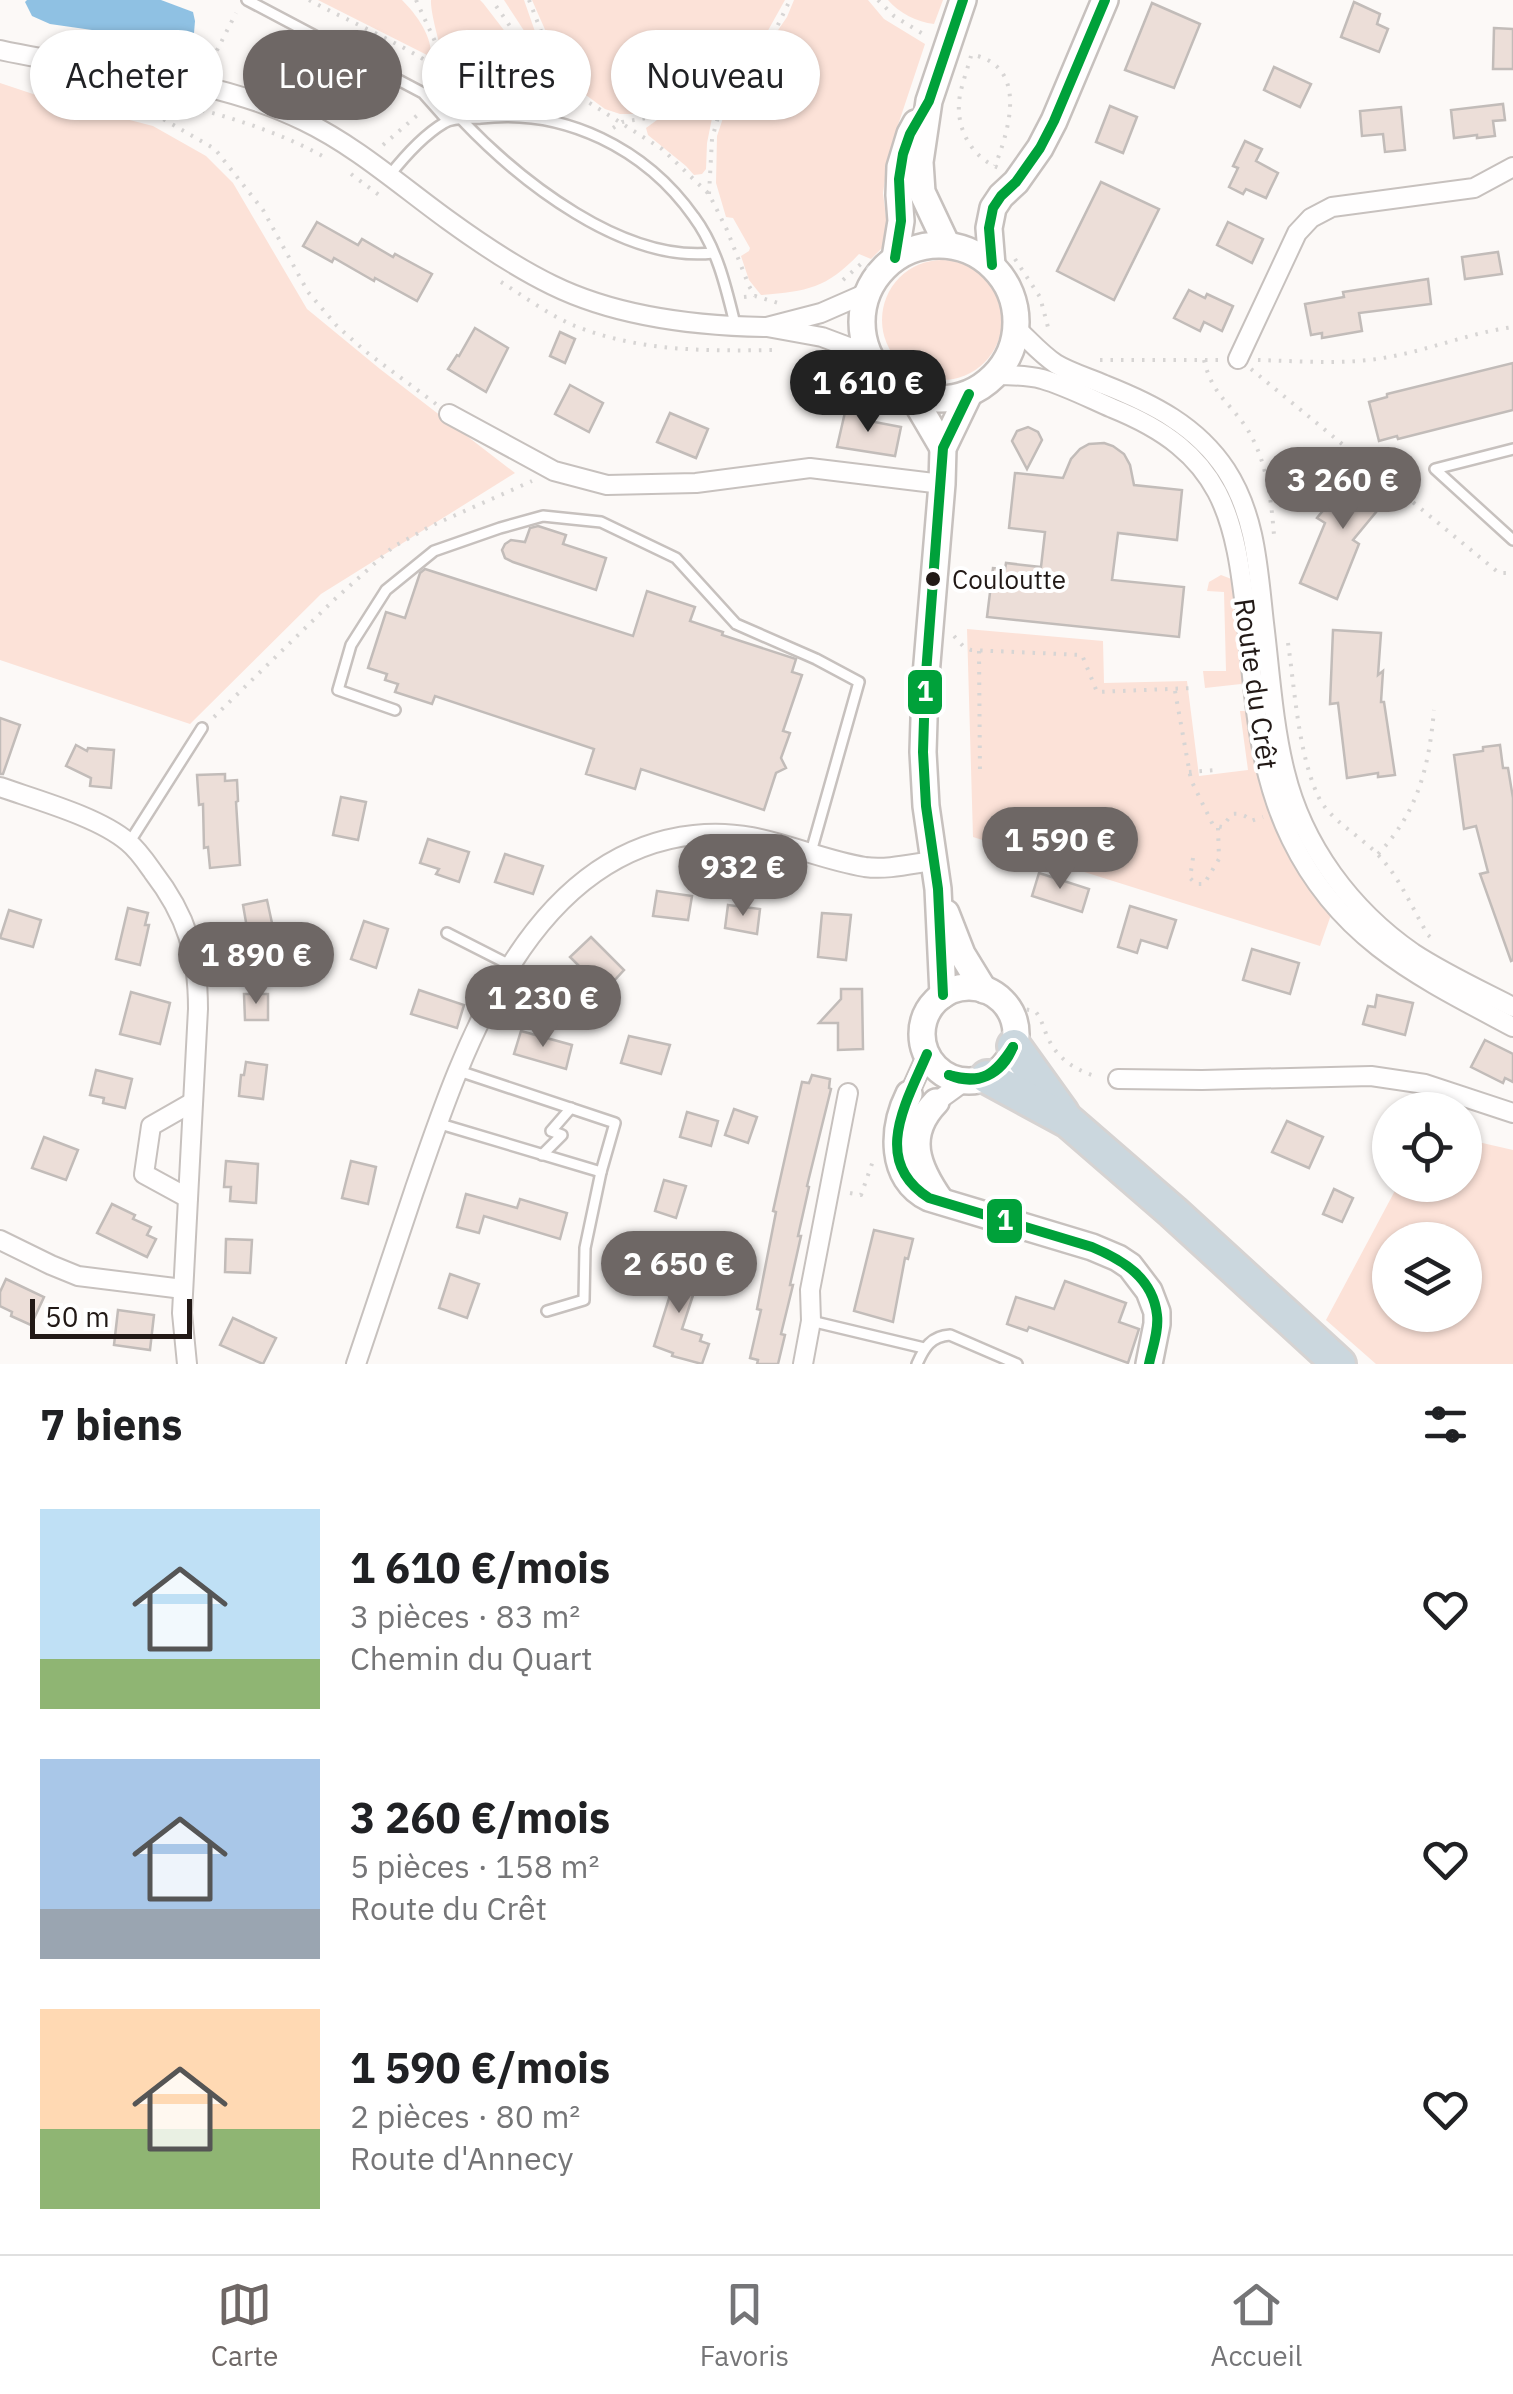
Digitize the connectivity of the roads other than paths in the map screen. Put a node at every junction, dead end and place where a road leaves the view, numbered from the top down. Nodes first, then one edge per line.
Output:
1 (247, 0) edge
2 (963, 0) edge
3 (1105, 0) edge
4 (0, 50) edge
5 (422, 91) edge
6 (929, 101) junction
7 (447, 120) edge
8 (462, 120) edge
9 (546, 120) edge
10 (1512, 170) edge
11 (388, 176) junction
12 (948, 245) junction
13 (713, 254) junction
14 (895, 258) junction
15 (1001, 258) junction
16 (869, 292) junction
17 (736, 327) junction
18 (767, 327) junction
19 (1016, 329) junction
20 (870, 355) junction
21 (1238, 359) road end
22 (996, 374) junction
23 (912, 394) junction
24 (969, 394) junction
25 (449, 414) road end
26 (943, 448) junction
27 (1513, 449) edge
28 (942, 484) junction
29 (1513, 540) edge
30 (395, 710) dead end
31 (202, 728) road end
32 (0, 787) edge
33 (129, 843) junction
34 (811, 852) junction
35 (933, 861) junction
36 (938, 889) junction
37 (446, 933) dead end
38 (512, 966) junction
39 (984, 990) junction
40 (943, 995) junction
41 (1513, 1007) edge
42 (1513, 1027) edge
43 (1014, 1046) junction
44 (927, 1054) junction
45 (457, 1070) junction
46 (976, 1079) junction
47 (1118, 1079) road end
48 (848, 1094) dead end
49 (909, 1094) joint
50 (193, 1102) junction
51 (936, 1102) joint
52 (571, 1108) junction
53 (1513, 1113) edge
54 (1068, 1121) junction
55 (438, 1123) junction
56 (542, 1155) junction
57 (602, 1172) junction
58 (188, 1198) junction
59 (941, 1201) junction
60 (0, 1240) edge
61 (183, 1288) junction
62 (547, 1311) dead end
63 (811, 1321) junction
64 (924, 1348) junction
65 (187, 1364) edge
66 (356, 1364) edge
67 (802, 1364) edge
68 (917, 1364) edge
69 (1017, 1364) edge
70 (1149, 1364) edge
71 (1339, 1364) edge

1 - 5 lane
2 - 6 main road
3 - 15 main road
4 - 11 street
6 - 12 main road
6 - 14 main road
7 - 11 lane
8 - 13 lane
9 - 13 lane
10 - 21 street
11 - 17 street
12 - 14 main road
12 - 15 main road
13 - 17 lane
14 - 16 main road
15 - 19 main road
16 - 18 street
16 - 20 main road
17 - 18 street
18 - 20 street
19 - 22 main road
19 - 41 street, Route du Crêt
20 - 23 main road
22 - 24 main road
22 - 42 street, Route du Crêt
23 - 24 main road
23 - 26 main road
24 - 26 main road
25 - 28 street
26 - 28 main road
27 - 29 lane
28 - 35 main road
30 - 34 lane
31 - 33 lane
32 - 33 street
33 - 50 street
34 - 35 street
34 - 38 street
35 - 36 main road
36 - 39 main road
36 - 40 main road
37 - 38 lane
38 - 45 street
39 - 40 main road
39 - 43 main road
40 - 44 main road
43 - 46 main road
43 - 54 highway
44 - 46 main road
44 - 49 street
45 - 52 lane
45 - 55 street
46 - 51 street
46 - 54 highway
47 - 53 street
48 - 63 street
49 - 59 main road
50 - 58 street
50 - 58 street
51 - 59 main road
52 - 56 lane
52 - 57 lane
54 - 71 highway
55 - 56 lane
55 - 66 street
56 - 57 lane
57 - 62 lane
58 - 61 street
59 - 70 main road
60 - 61 street
61 - 65 street
63 - 64 lane
63 - 67 street
64 - 68 lane
64 - 69 lane

